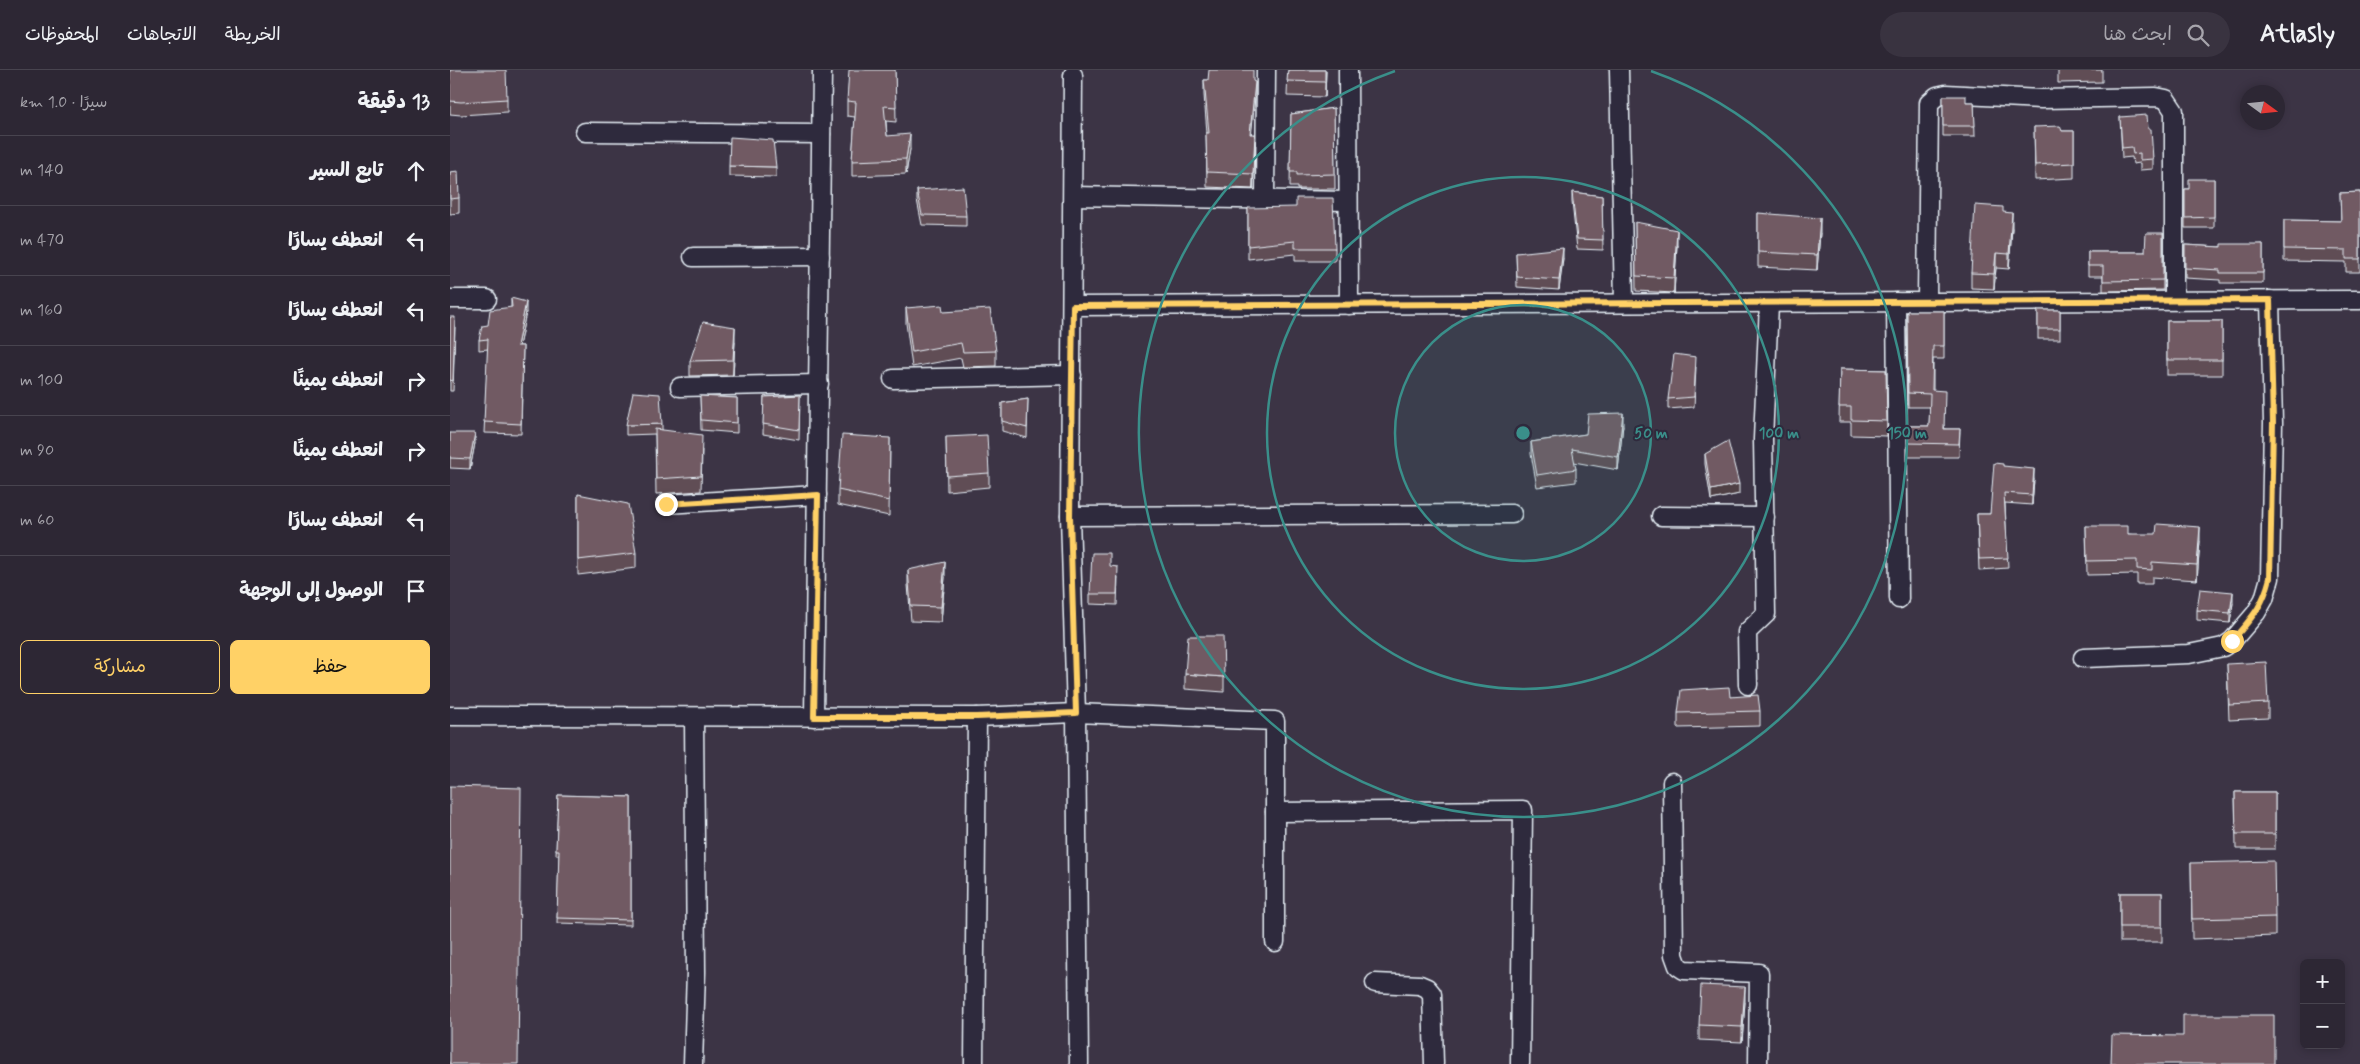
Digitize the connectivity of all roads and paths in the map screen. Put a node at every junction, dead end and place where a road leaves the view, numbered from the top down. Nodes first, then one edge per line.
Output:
1 (822, 70) edge
2 (1266, 70) edge
3 (1348, 70) edge
4 (1619, 70) edge
5 (1073, 75) dead end
6 (584, 132) dead end
7 (821, 134) junction
8 (1073, 196) junction
9 (1265, 199) junction
10 (1347, 201) junction
11 (820, 256) junction
12 (693, 257) dead end
13 (450, 299) edge
14 (487, 299) dead end
15 (2174, 300) junction
16 (2270, 300) junction
17 (2360, 300) edge
18 (1624, 302) junction
19 (1896, 302) junction
20 (1927, 302) junction
21 (1769, 304) junction
22 (1349, 305) junction
23 (1073, 306) junction
24 (1072, 375) junction
25 (893, 379) dead end
26 (819, 384) junction
27 (680, 387) dead end
28 (818, 495) junction
29 (666, 504) dead end
30 (1512, 514) dead end
31 (1070, 516) junction
32 (1661, 516) dead end
33 (1765, 516) junction
34 (1898, 599) dead end
35 (2083, 658) dead end
36 (1748, 685) dead end
37 (1076, 713) junction
38 (450, 716) edge
39 (694, 717) junction
40 (814, 717) junction
41 (977, 717) junction
42 (1672, 782) dead end
43 (1275, 812) junction
44 (1275, 942) dead end
45 (1375, 983) dead end
46 (694, 1064) edge
47 (974, 1064) edge
48 (1079, 1064) edge
49 (1434, 1064) edge
50 (1520, 1064) edge
51 (1758, 1064) edge

1 - 7 street
2 - 9 street
3 - 10 street
4 - 18 street
5 - 8 street
6 - 7 street
7 - 11 street
8 - 9 street
8 - 23 street
9 - 10 street
10 - 22 street
11 - 12 street
11 - 26 street
13 - 14 street
15 - 16 street
15 - 20 street
15 - 20 street
16 - 17 street
16 - 35 street
18 - 21 street
18 - 22 street
19 - 20 street
19 - 21 street
19 - 34 street
21 - 33 street
22 - 23 street
23 - 24 street
24 - 25 street
24 - 31 street
26 - 27 street
26 - 28 street
28 - 29 street
28 - 40 street
30 - 31 street
31 - 37 street
32 - 33 street
33 - 36 street
37 - 41 street
37 - 43 street
37 - 48 street
38 - 39 street
39 - 40 street
39 - 46 street
40 - 41 street
41 - 47 street
42 - 51 street
43 - 44 street
43 - 50 street
45 - 49 street

